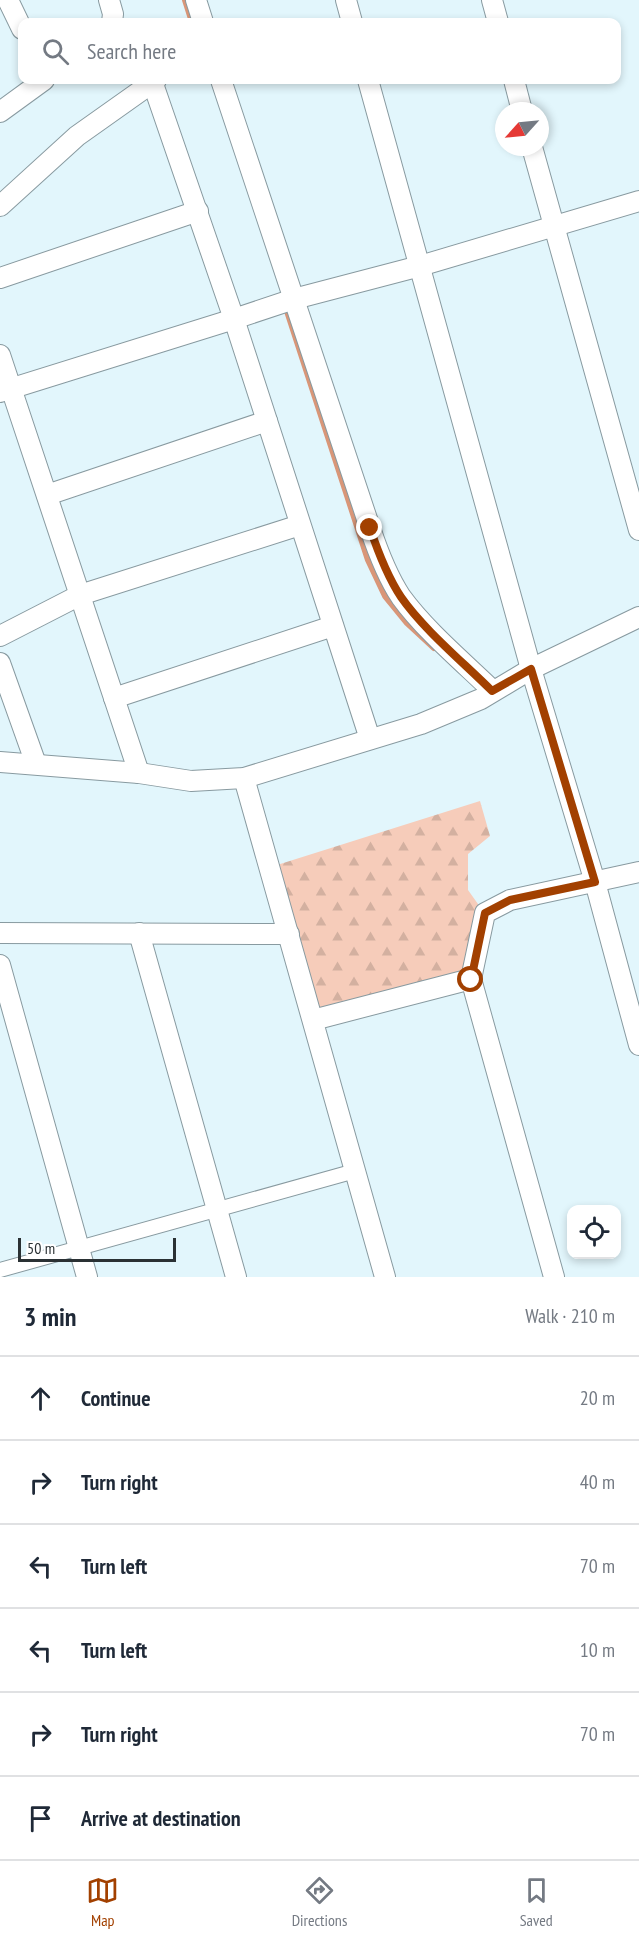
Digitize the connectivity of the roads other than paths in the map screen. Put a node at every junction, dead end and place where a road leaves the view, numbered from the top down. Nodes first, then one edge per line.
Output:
1 (8, 0) edge
2 (109, 0) edge
3 (196, 0) edge
4 (346, 0) edge
5 (492, 0) edge
6 (111, 18) edge
7 (202, 18) edge
8 (351, 18) edge
9 (497, 18) edge
10 (18, 21) edge
11 (38, 84) edge
12 (148, 84) edge
13 (155, 84) edge
14 (222, 84) edge
15 (369, 84) edge
16 (515, 84) edge
17 (520, 102) edge
18 (0, 112) edge
19 (535, 156) edge
20 (639, 201) edge
21 (0, 206) edge
22 (198, 211) junction
23 (554, 225) junction
24 (420, 266) junction
25 (0, 278) edge
26 (294, 298) junction
27 (234, 319) junction
28 (0, 355) edge
29 (6, 391) edge
30 (267, 421) junction
31 (47, 495) junction
32 (300, 525) junction
33 (639, 530) edge
34 (80, 595) junction
35 (639, 617) edge
36 (333, 626) junction
37 (0, 636) edge
38 (0, 663) edge
39 (531, 669) junction
40 (492, 691) junction
41 (114, 698) junction
42 (370, 739) junction
43 (0, 762) edge
44 (36, 764) junction
45 (139, 773) junction
46 (244, 778) junction
47 (639, 872) edge
48 (595, 882) junction
49 (0, 933) edge
50 (139, 933) junction
51 (289, 934) junction
52 (0, 965) edge
53 (471, 980) junction
54 (313, 1020) junction
55 (639, 1044) edge
56 (355, 1171) junction
57 (217, 1210) junction
58 (80, 1249) junction
59 (0, 1270) edge
60 (87, 1277) edge
61 (236, 1277) edge
62 (385, 1277) edge
63 (554, 1277) edge

1 - 10 street
2 - 6 street
3 - 7 street
4 - 8 street
5 - 9 street
11 - 18 street
12 - 21 street
13 - 22 street
14 - 26 street
15 - 24 street
16 - 17 street
19 - 23 street
20 - 23 street
22 - 25 street
22 - 27 street
23 - 24 street
23 - 33 street
24 - 26 street
24 - 39 street
26 - 27 street
26 - 40 street
27 - 29 street
27 - 30 street
28 - 29 street
29 - 31 street
30 - 31 street
30 - 32 street
31 - 34 street
32 - 34 street
32 - 36 street
34 - 37 street
34 - 41 street
35 - 39 street
36 - 41 street
36 - 42 street
38 - 44 street
39 - 40 street
39 - 48 street
40 - 42 street
41 - 45 street
42 - 46 street
43 - 44 street
44 - 45 street
45 - 46 street
46 - 51 street
47 - 48 street
48 - 53 street
48 - 55 street
49 - 50 street
50 - 51 street
50 - 57 street
51 - 54 street
52 - 58 street
53 - 54 street
53 - 63 street
54 - 56 street
56 - 57 street
56 - 62 street
57 - 58 street
57 - 61 street
58 - 59 street
58 - 60 street

